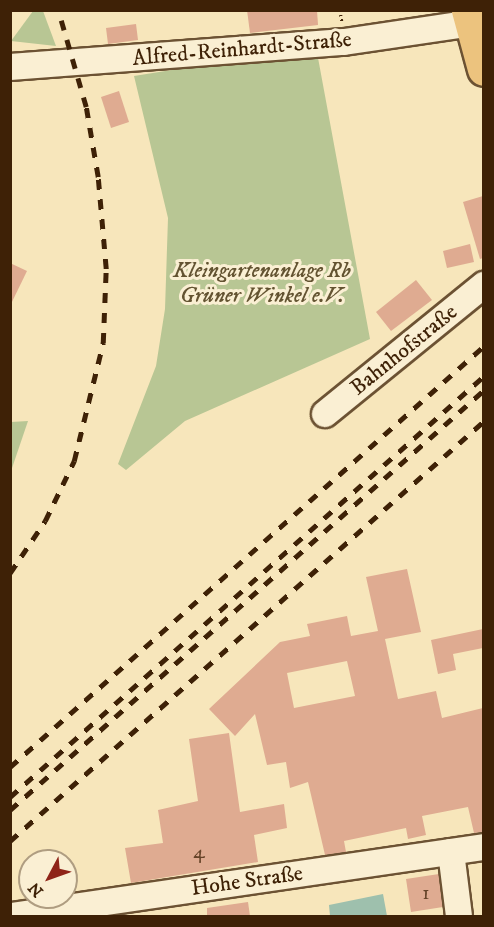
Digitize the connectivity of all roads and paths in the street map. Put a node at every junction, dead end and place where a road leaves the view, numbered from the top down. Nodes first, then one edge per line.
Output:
1 (470, 17) edge
2 (10, 67) edge
3 (483, 69) edge
4 (483, 285) edge
5 (325, 414) dead end
6 (483, 847) edge
7 (451, 852) junction
8 (127, 908) edge
9 (11, 916) edge
10 (459, 916) edge

1 - 2 street, Alfred-Reinhardt-Straße
1 - 3 main road
4 - 5 street, Bahnhofstraße
6 - 7 street, Hohe Straße
7 - 8 street, Hohe Straße
7 - 10 street
8 - 9 street, Hohe Straße

